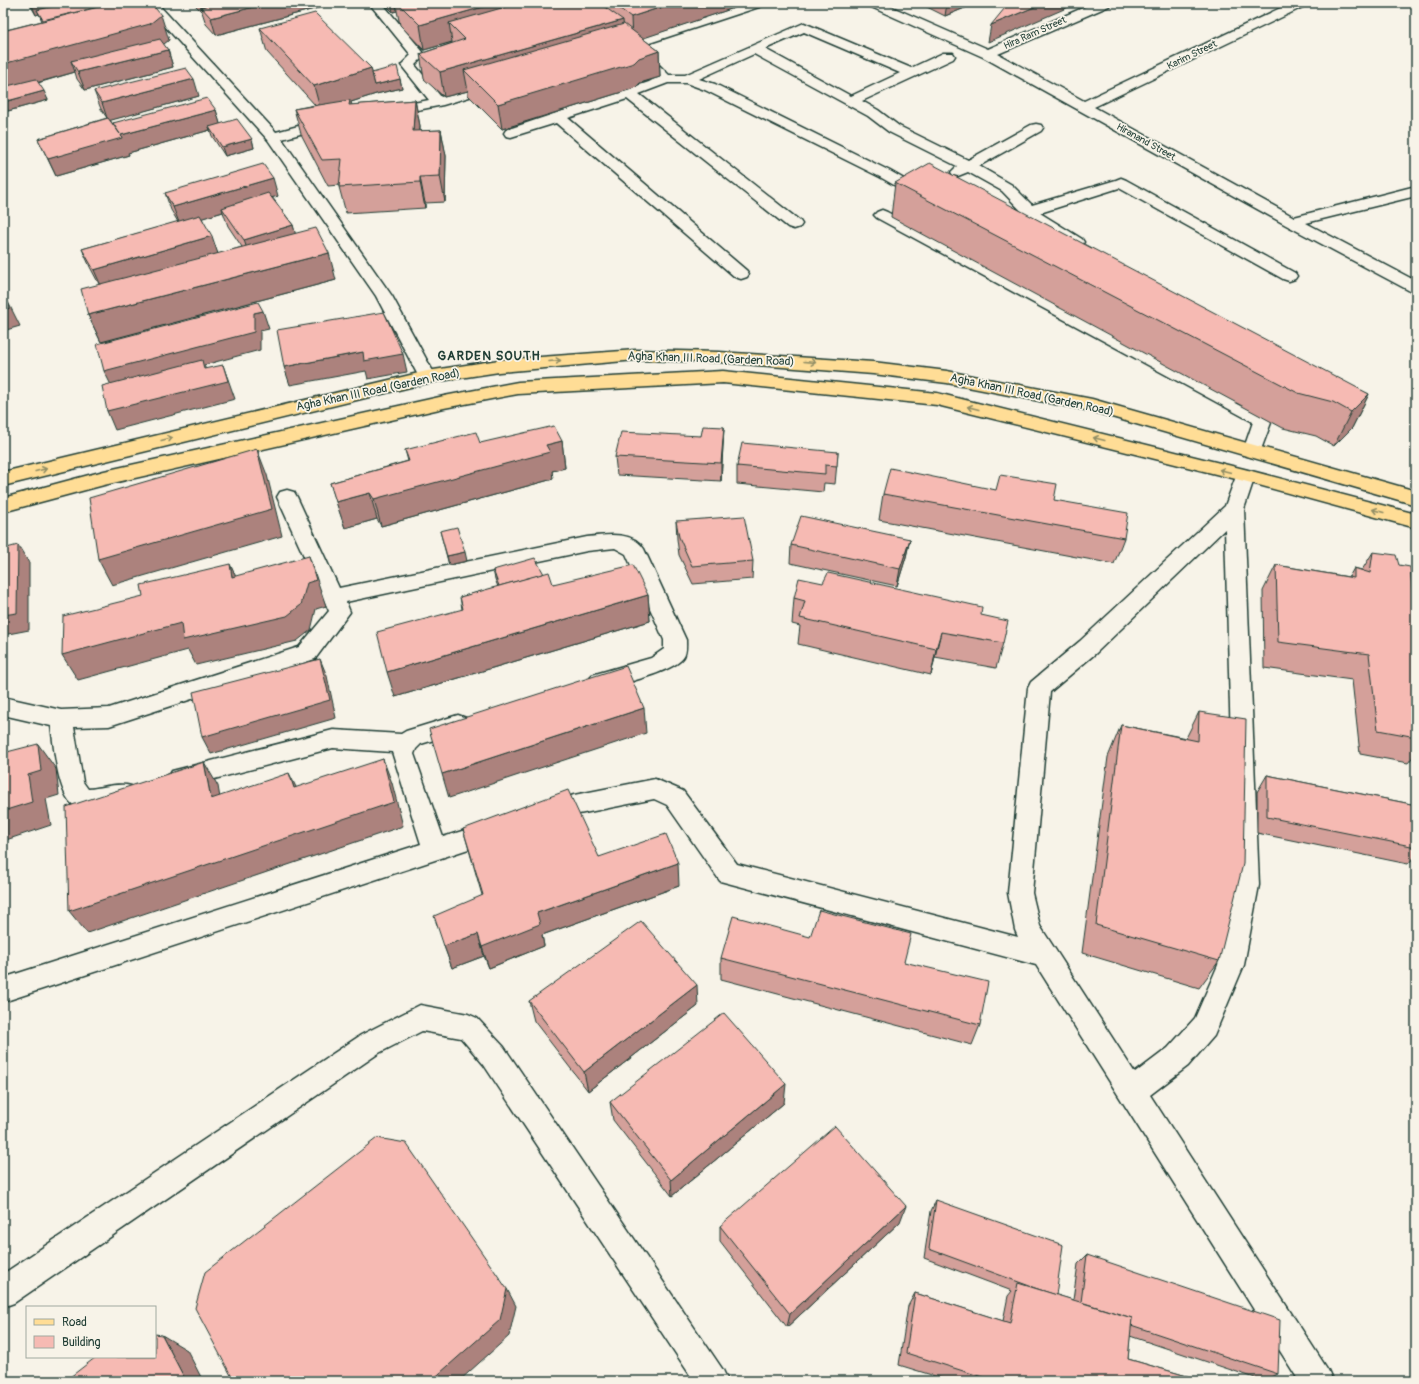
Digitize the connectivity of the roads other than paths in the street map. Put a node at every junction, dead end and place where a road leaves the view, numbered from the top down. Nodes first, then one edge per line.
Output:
1 (150, 3) edge
2 (375, 3) edge
3 (758, 3) edge
4 (873, 3) edge
5 (1105, 3) edge
6 (1301, 3) edge
7 (400, 13) dead end
8 (386, 17) junction
9 (617, 36) edge
10 (630, 45) junction
11 (754, 50) junction
12 (433, 51) edge
13 (608, 52) edge
14 (988, 54) junction
15 (418, 55) junction
16 (948, 56) dead end
17 (911, 73) junction
18 (665, 79) junction
19 (688, 79) junction
20 (512, 80) edge
21 (629, 93) junction
22 (851, 101) junction
23 (438, 102) junction
24 (1083, 107) junction
25 (373, 115) edge
26 (558, 117) junction
27 (344, 119) edge
28 (1036, 128) dead end
29 (511, 133) dead end
30 (273, 137) junction
31 (968, 166) junction
32 (1416, 191) edge
33 (920, 194) junction
34 (1029, 211) junction
35 (1292, 222) junction
36 (794, 224) dead end
37 (1089, 249) edge
38 (741, 274) dead end
39 (1289, 276) dead end
40 (1416, 288) edge
41 (427, 377) junction
42 (1252, 451) junction
43 (1245, 476) junction
44 (3, 479) edge
45 (287, 497) dead end
46 (1416, 498) edge
47 (3, 504) edge
48 (1234, 510) junction
49 (1416, 521) edge
50 (333, 596) junction
51 (582, 686) edge
52 (3, 706) edge
53 (62, 719) junction
54 (475, 719) edge
55 (406, 744) junction
56 (435, 850) junction
57 (1044, 955) junction
58 (3, 990) edge
59 (1132, 1092) junction
60 (3, 1292) edge
61 (712, 1381) edge
62 (1317, 1381) edge

1 - 30 street
2 - 8 street
3 - 10 street
4 - 14 street, Hiranand Street
5 - 14 street, Hira Ram Street
6 - 24 street, Karim Street
7 - 8 street
8 - 15 street
9 - 10 street
10 - 13 street
10 - 18 street
11 - 17 street
11 - 19 street
11 - 22 street
12 - 15 street
14 - 24 street, Hiranand Street
15 - 23 street
16 - 17 street
17 - 22 street
18 - 19 street
18 - 21 street
19 - 33 street
20 - 23 street
21 - 26 street
21 - 36 street
22 - 31 street
23 - 25 street
24 - 35 street, Hiranand Street
26 - 29 street
26 - 38 street
27 - 30 street
28 - 31 street
30 - 41 street
31 - 33 street
31 - 34 street
32 - 35 street
33 - 42 street
34 - 37 street
34 - 39 street
35 - 40 street, Hiranand Street
41 -> 42 main road, Agha Khan III Road (Garden Road)
44 -> 41 main road, Agha Khan III Road (Garden Road)
42 - 46 main road, Agha Khan III Road (Garden Road)
43 -> 47 main road, Agha Khan III Road (Garden Road)
43 - 48 street
49 -> 43 main road, Agha Khan III Road (Garden Road)
45 - 50 street
48 - 57 street
48 - 59 street
50 - 51 street
50 - 53 street
52 - 53 street
53 - 55 street
54 - 55 street
55 - 56 street
56 - 57 street
56 - 58 street
57 - 59 street
59 - 62 street
60 - 61 street

